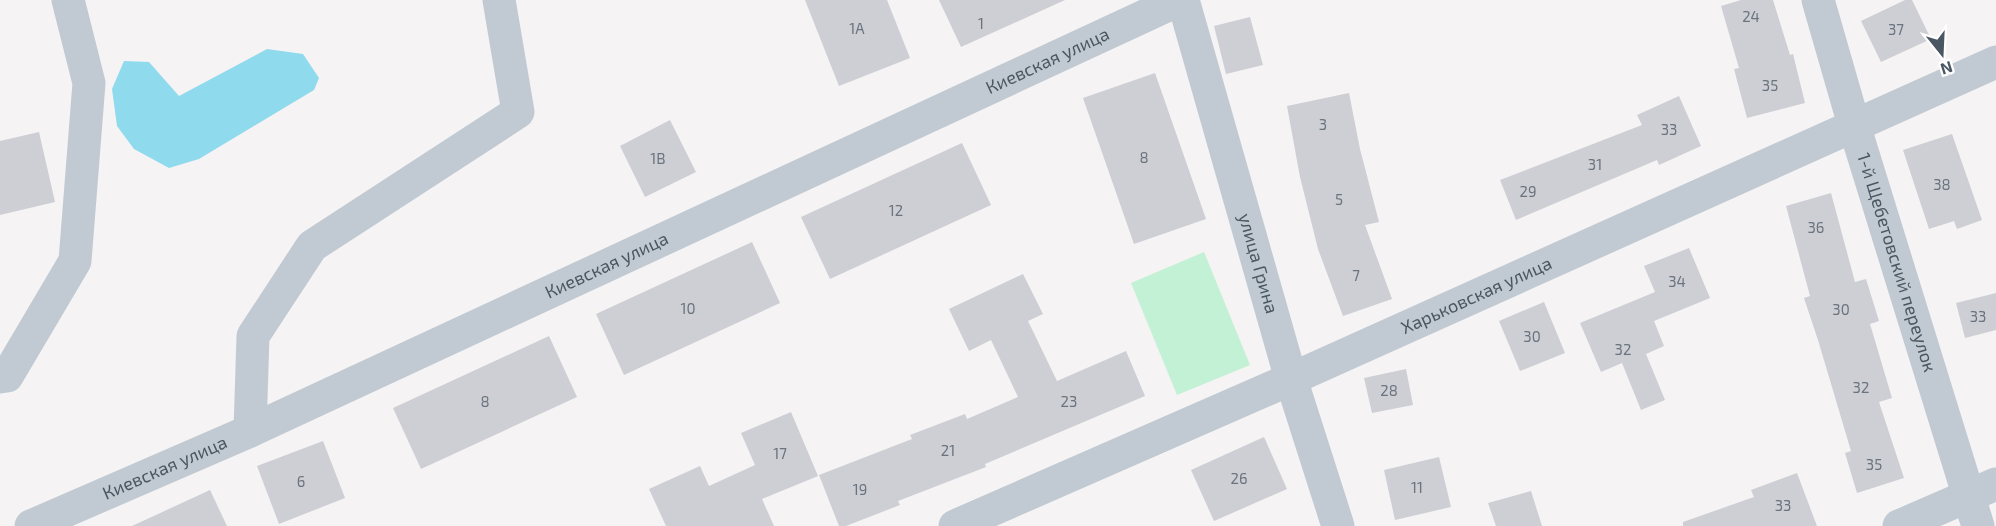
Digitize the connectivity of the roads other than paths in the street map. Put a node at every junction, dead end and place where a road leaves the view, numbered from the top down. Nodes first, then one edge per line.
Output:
1 (68, 0) edge
2 (499, 0) edge
3 (1181, 0) edge
4 (1818, 0) edge
5 (1996, 62) edge
6 (1854, 125) junction
7 (0, 377) edge
8 (1291, 379) junction
9 (250, 431) junction
10 (1981, 502) edge
11 (31, 526) edge
12 (955, 526) edge
13 (1338, 526) edge
14 (1899, 526) edge

1 - 7 street
2 - 9 street
3 - 8 street, улица Грина
3 - 9 street, Киевская улица
4 - 6 street, 1-й Щебетовский переулок
5 - 6 street, Харьковская улица
6 - 8 street, Харьковская улица
6 - 10 street, 1-й Щебетовский переулок
8 - 12 street, Харьковская улица
8 - 13 street, улица Грина
9 - 11 street, Киевская улица
10 - 14 street

